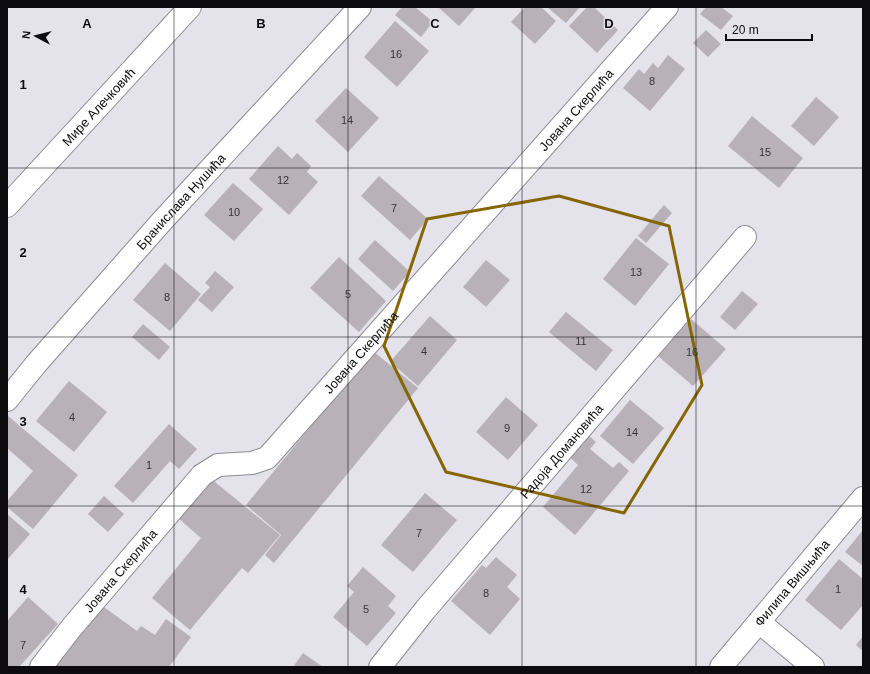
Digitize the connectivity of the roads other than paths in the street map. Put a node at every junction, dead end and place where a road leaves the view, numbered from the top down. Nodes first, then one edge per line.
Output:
1 (190, 7) edge
2 (360, 7) edge
3 (667, 7) edge
4 (7, 206) edge
5 (745, 237) dead end
6 (7, 400) edge
7 (863, 498) edge
8 (759, 622) junction
9 (42, 667) edge
10 (380, 667) edge
11 (721, 667) edge
12 (814, 667) edge

1 - 4 street, Мире Алечковић
2 - 6 street, Бранислава Нушића
3 - 9 street, Јована Скерлића
5 - 10 street, Радоја Домановића
7 - 8 street, Филипа Вишњића
8 - 11 street, Филипа Вишњића
8 - 12 street

